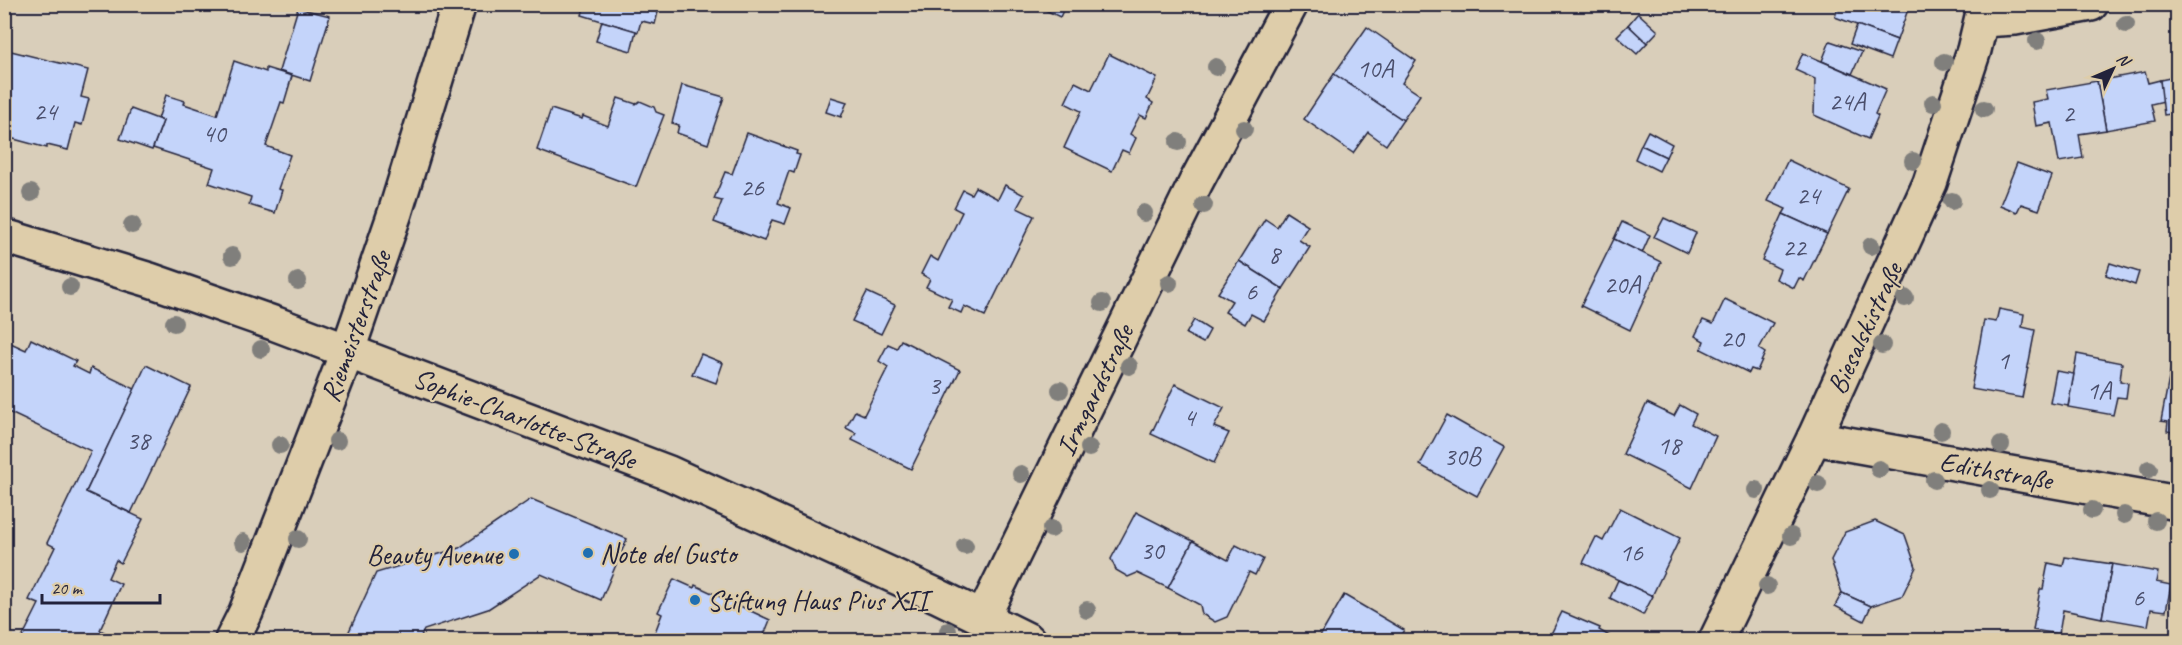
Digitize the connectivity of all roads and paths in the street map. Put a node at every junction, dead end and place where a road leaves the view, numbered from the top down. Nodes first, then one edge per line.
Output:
1 (459, 4) edge
2 (1291, 4) edge
3 (2091, 4) edge
4 (1984, 12) edge
5 (4, 236) edge
6 (348, 350) junction
7 (1814, 438) junction
8 (2178, 503) edge
9 (983, 617) junction
10 (232, 640) edge
11 (1028, 640) edge
12 (1716, 640) edge

1 - 6 street, Riemeisterstraße
2 - 9 street, Irmgardstraße
3 - 4 street
4 - 7 street, Biesalskistraße
5 - 6 street, Sophie-Charlotte-Straße
6 - 9 street, Sophie-Charlotte-Straße
6 - 10 street, Riemeisterstraße
7 - 8 street, Edithstraße
7 - 12 street, Biesalskistraße
9 - 11 street, Sophie-Charlotte-Straße

